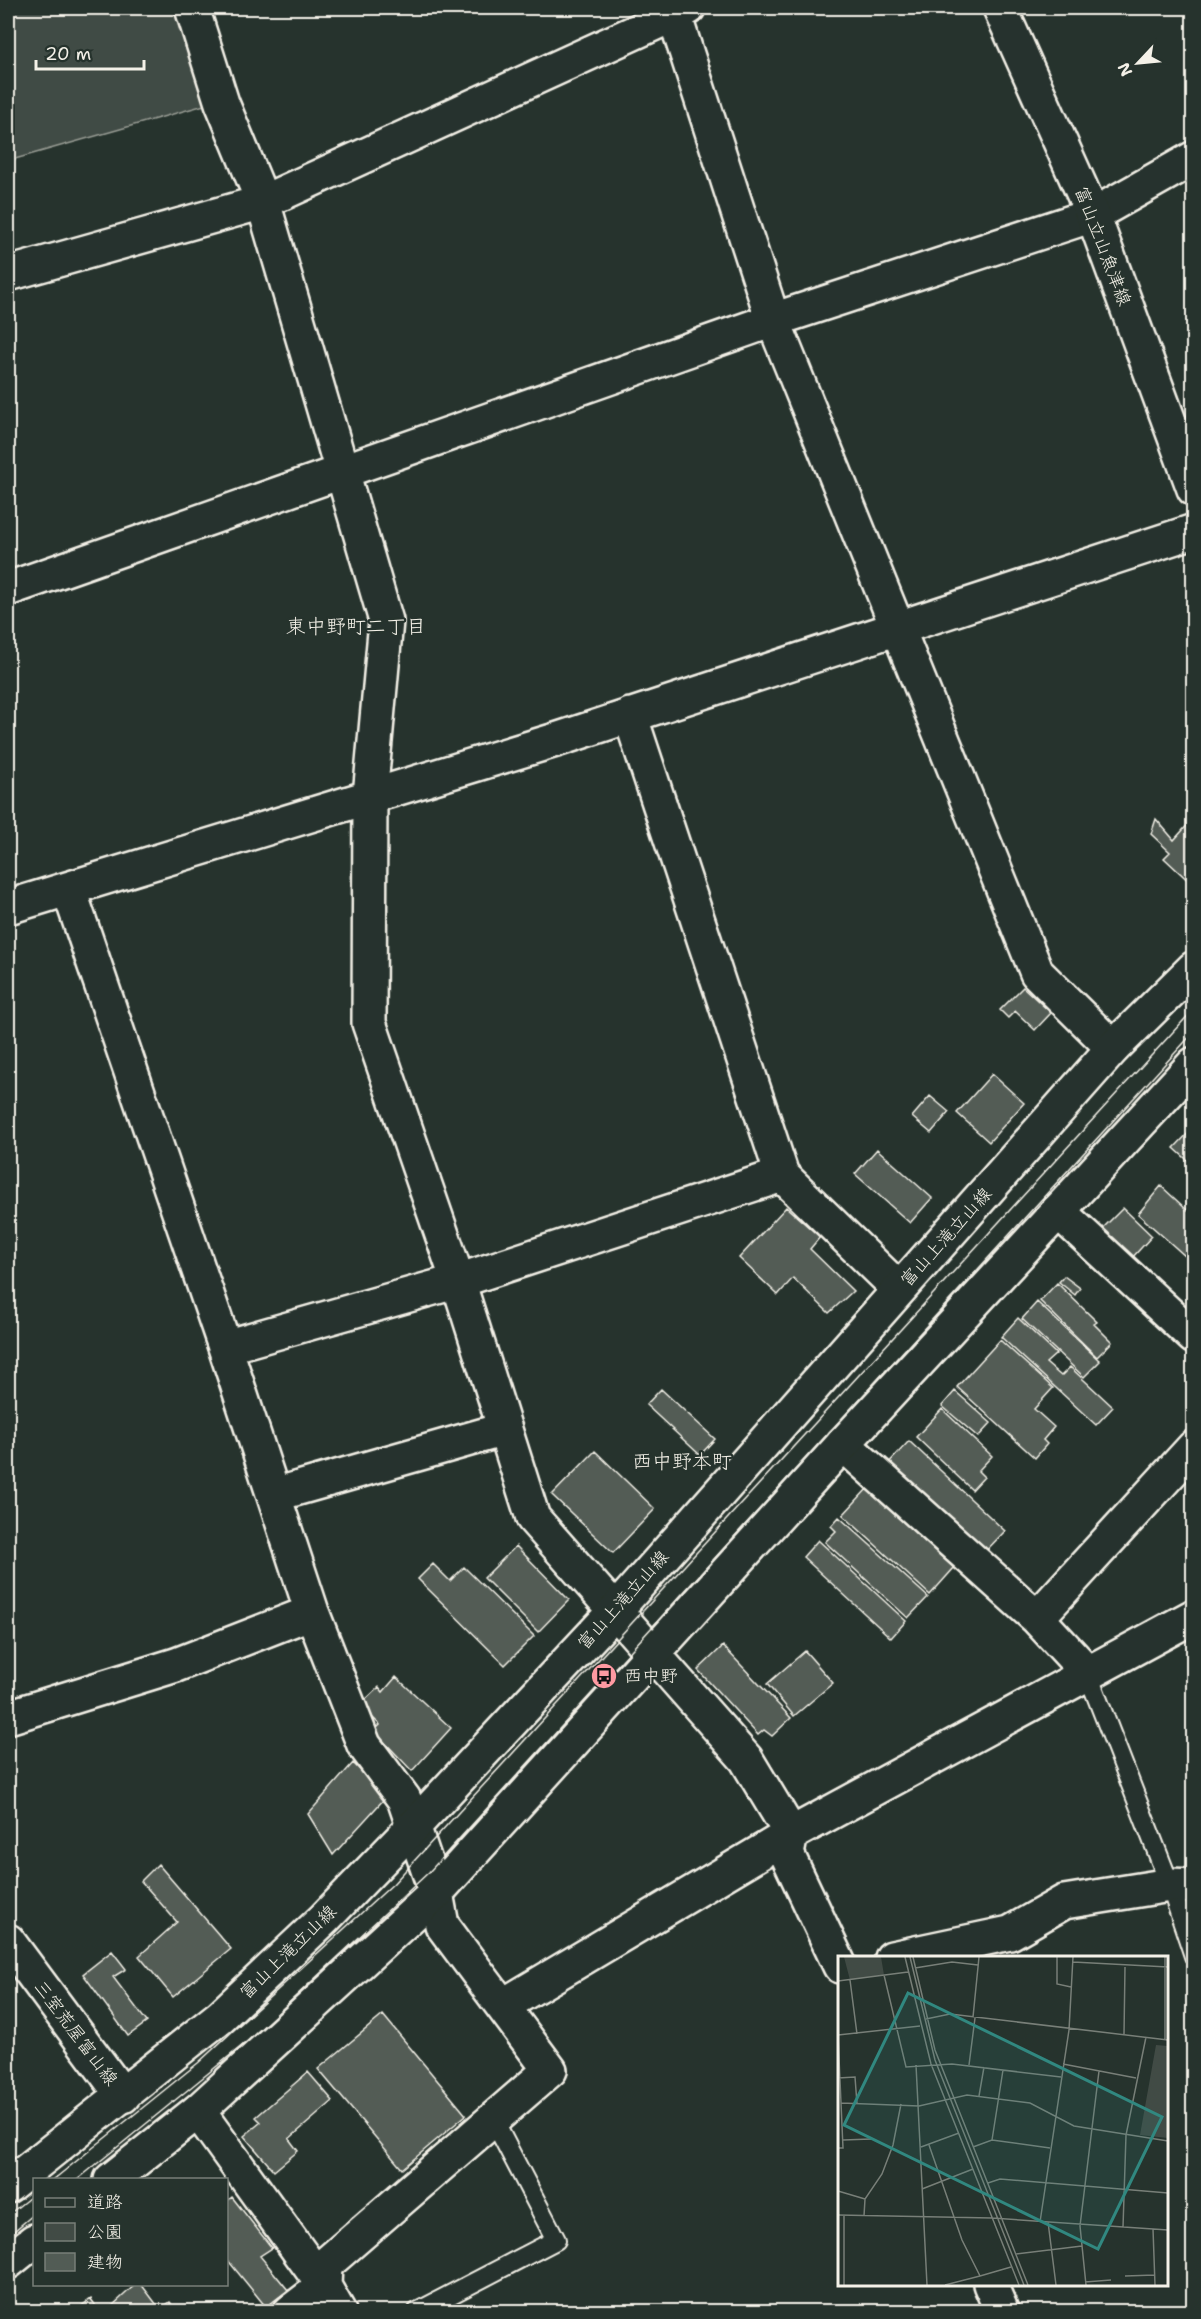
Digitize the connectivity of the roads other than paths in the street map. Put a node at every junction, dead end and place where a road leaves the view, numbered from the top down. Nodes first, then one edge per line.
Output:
1 (192, 8) edge
2 (1000, 8) edge
3 (678, 10) edge
4 (1194, 158) edge
5 (263, 202) junction
6 (1093, 215) junction
7 (8, 274) edge
8 (773, 320) junction
9 (1191, 471) edge
10 (340, 473) junction
11 (1194, 531) edge
12 (8, 589) edge
13 (897, 627) junction
14 (630, 715) junction
15 (370, 796) junction
16 (69, 890) junction
17 (8, 907) edge
18 (1194, 968) edge
19 (1113, 1048) junction
20 (1194, 1064) edge
21 (782, 1175) junction
22 (1058, 1212) junction
23 (458, 1281) junction
24 (899, 1289) junction
25 (1194, 1337) edge
26 (225, 1347) junction
27 (505, 1429) junction
28 (843, 1444) junction
29 (1194, 1448) edge
30 (274, 1495) junction
31 (615, 1611) junction
32 (312, 1612) junction
33 (1194, 1616) edge
34 (1038, 1618) junction
35 (653, 1655) junction
36 (1087, 1672) junction
37 (8, 1717) edge
38 (414, 1826) junction
39 (791, 1834) junction
40 (1182, 1886) edge
41 (436, 1893) junction
42 (8, 1941) edge
43 (901, 1956) edge
44 (1194, 1956) edge
45 (838, 1962) edge
46 (504, 2005) junction
47 (123, 2096) junction
48 (198, 2111) junction
49 (493, 2118) junction
50 (114, 2178) edge
51 (8, 2186) edge
52 (33, 2242) edge
53 (8, 2262) edge
54 (331, 2299) edge
55 (290, 2312) edge
56 (417, 2312) edge

1 - 5 street
2 - 6 street, 富山立山魚津線
3 - 5 street
3 - 8 street
4 - 6 street
5 - 7 street
5 - 10 street
6 - 8 street
6 - 9 street, 富山立山魚津線
8 - 10 street
8 - 13 street
10 - 12 street
10 - 15 street
11 - 13 street
13 - 14 street
13 - 19 street
14 - 15 street
14 - 21 street
15 - 16 street
15 - 23 street
16 - 17 street
16 - 26 street
18 - 19 street, 富山上滝立山線
19 - 24 street, 富山上滝立山線
20 - 22 street
21 - 23 street
21 - 24 street
22 - 25 street
22 - 28 street
23 - 26 street
23 - 27 street
24 - 31 street, 富山上滝立山線
26 - 30 street
27 - 30 street
27 - 31 street
28 - 34 street
28 - 35 street
29 - 34 street
30 - 32 street
31 - 35 street
31 - 38 street, 富山上滝立山線
32 - 37 street
32 - 38 street
33 - 36 street
34 - 36 street
35 - 39 street
35 - 41 street
36 - 39 street
36 - 40 lane
38 - 41 street
38 - 47 street, 富山上滝立山線
39 - 45 street
39 - 46 street
40 - 43 street
40 - 44 lane
41 - 46 street
41 - 48 street
42 - 47 street, 三室荒屋富山線
46 - 49 street
47 - 51 street, 富山上滝立山線
48 - 50 street
48 - 54 street
49 - 54 street
49 - 56 lane
52 - 53 street
54 - 55 street

